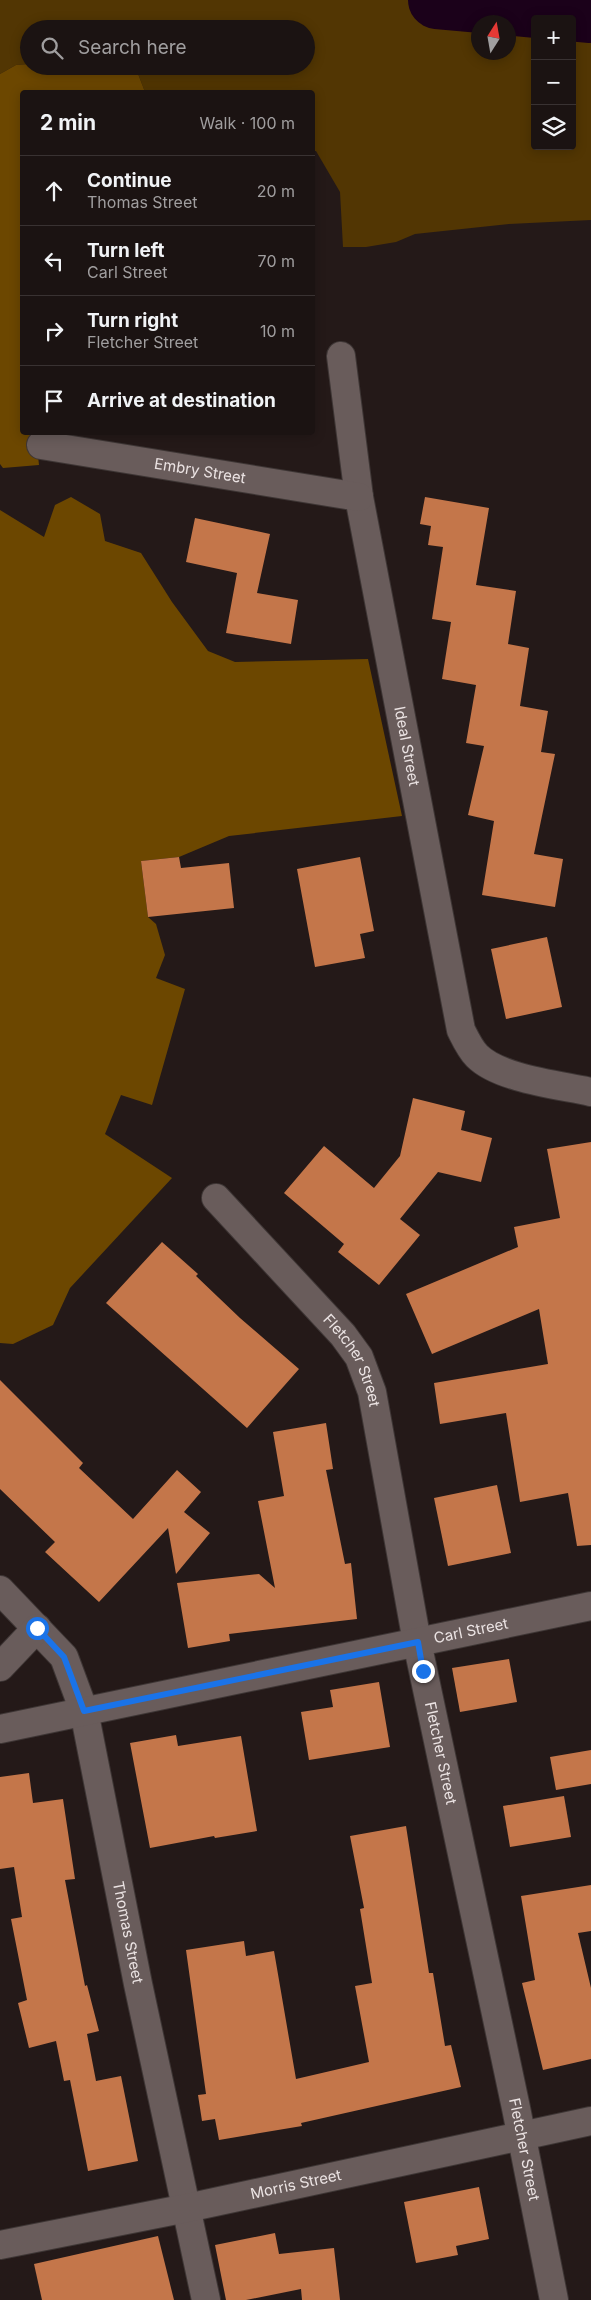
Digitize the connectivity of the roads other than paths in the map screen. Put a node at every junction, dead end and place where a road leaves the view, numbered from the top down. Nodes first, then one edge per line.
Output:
1 (340, 356) dead end
2 (41, 445) dead end
3 (359, 498) junction
4 (591, 1092) edge
5 (216, 1198) dead end
6 (0, 1590) edge
7 (591, 1606) edge
8 (37, 1628) junction
9 (418, 1642) junction
10 (0, 1667) edge
11 (84, 1711) junction
12 (0, 1730) edge
13 (591, 2121) edge
14 (522, 2136) junction
15 (187, 2208) junction
16 (0, 2245) edge
17 (206, 2300) edge
18 (554, 2300) edge

1 - 3 street, Ideal Street
2 - 3 street, Embry Street
3 - 4 street, Ideal Street
5 - 9 street, Fletcher Street
6 - 8 street, Thomas Street
7 - 9 street, Carl Street
8 - 10 street
8 - 11 street, Thomas Street
9 - 11 street, Carl Street
9 - 14 street, Fletcher Street
11 - 12 street, Carl Street
11 - 15 street, Thomas Street
13 - 14 street, Morris Street
14 - 15 street, Morris Street
14 - 18 street, Fletcher Street
15 - 16 street, Morris Street
15 - 17 street, Thomas Street

